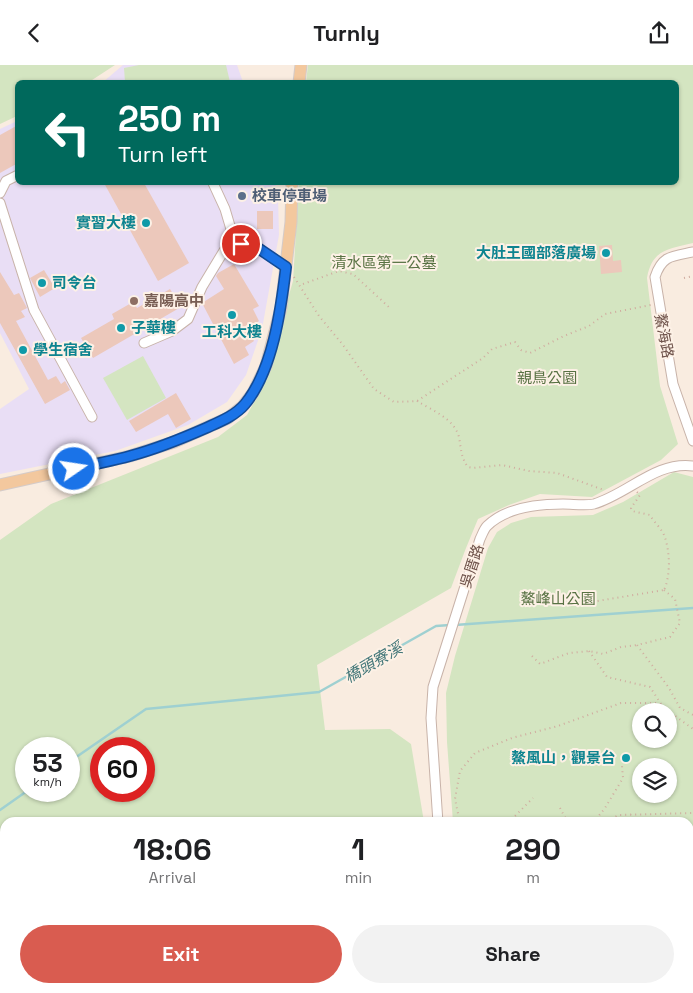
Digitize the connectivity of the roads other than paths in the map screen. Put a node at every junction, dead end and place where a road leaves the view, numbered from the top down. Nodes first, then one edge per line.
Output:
1 (301, 65) edge
2 (299, 80) edge
3 (15, 176) edge
4 (215, 185) edge
5 (292, 185) edge
6 (0, 193) edge
7 (0, 203) edge
8 (241, 244) junction
9 (693, 252) edge
10 (286, 267) junction
11 (144, 343) dead end
12 (92, 417) dead end
13 (693, 441) edge
14 (693, 466) edge
15 (0, 485) edge
16 (438, 817) edge

1 - 2 main road
3 - 6 street
4 - 8 street
5 - 10 main road
7 - 12 street
8 - 10 street
8 - 11 street
9 - 13 street, 鰲海路
10 - 15 main road
14 - 16 street, 吳厝路

